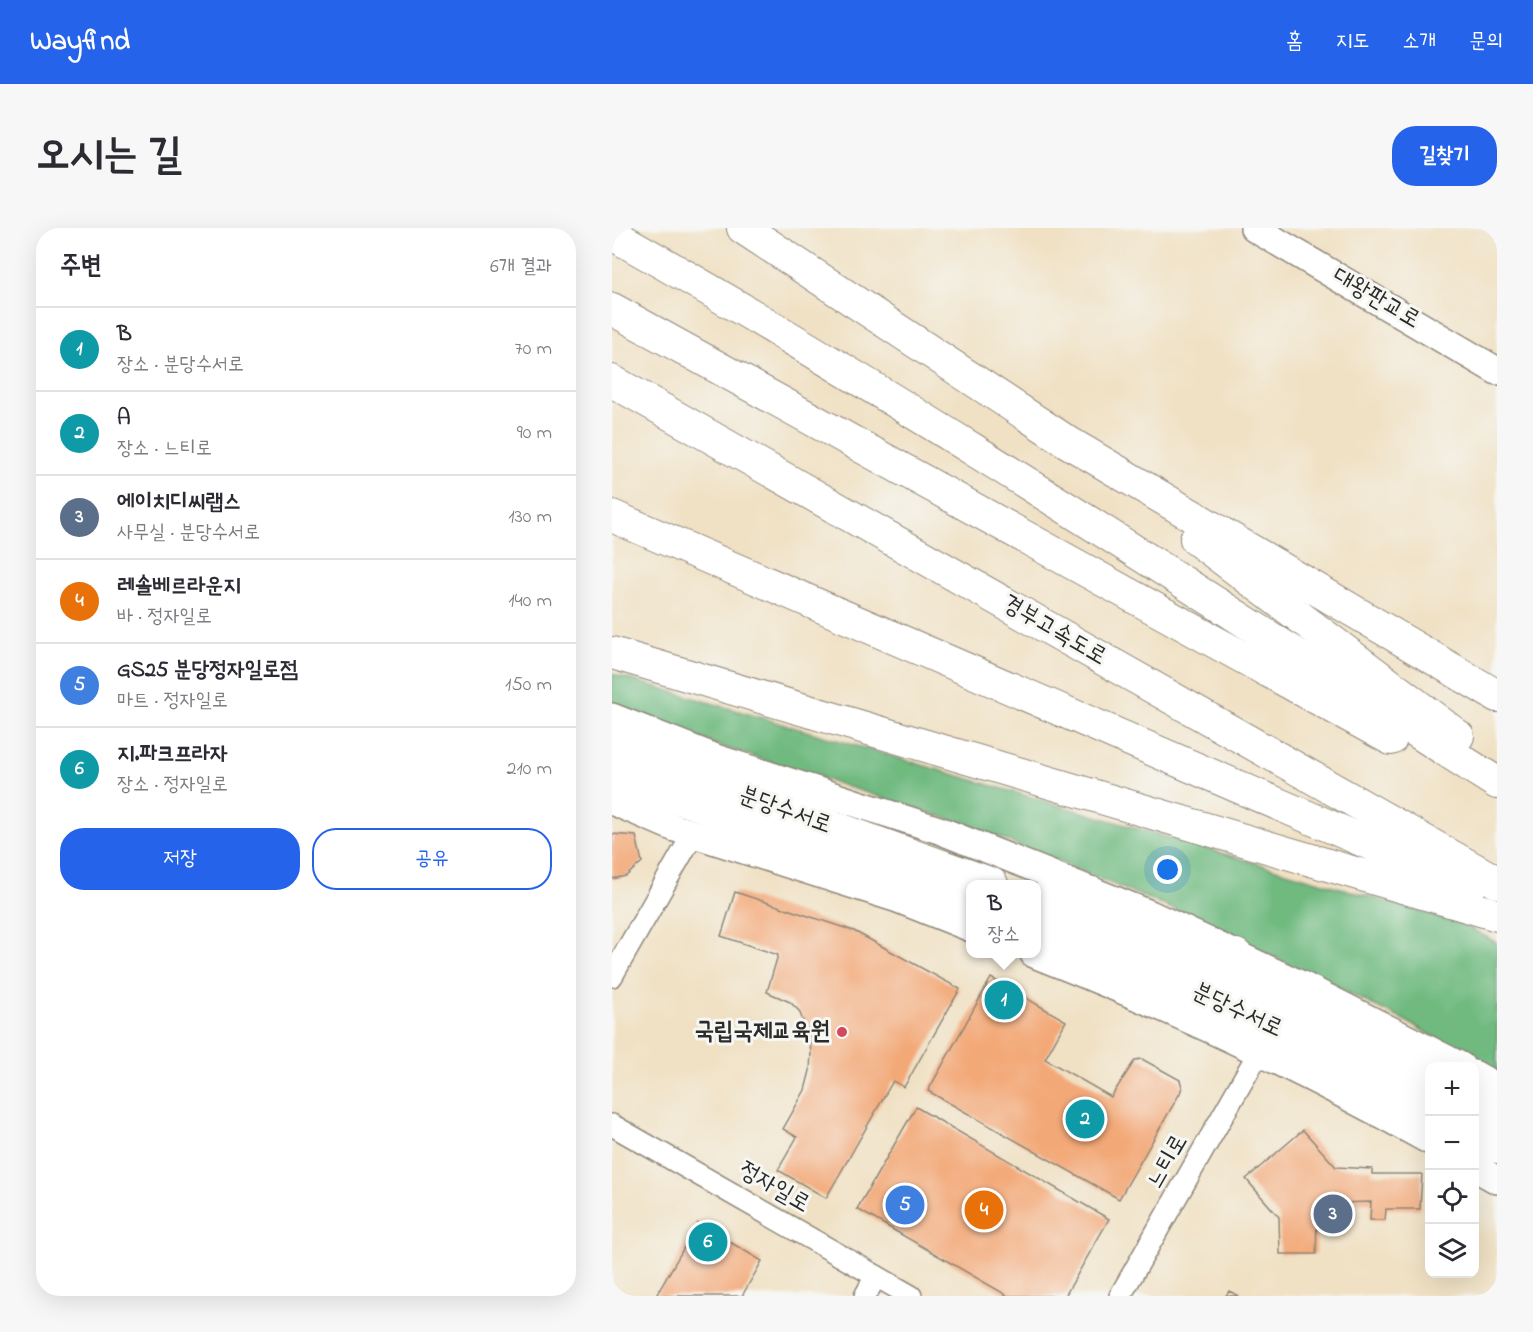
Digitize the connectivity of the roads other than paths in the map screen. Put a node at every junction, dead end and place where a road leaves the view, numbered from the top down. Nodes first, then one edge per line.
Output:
1 (743, 228) edge
2 (1254, 228) edge
3 (612, 234) edge
4 (612, 309) edge
5 (1497, 371) edge
6 (612, 381) edge
7 (1066, 441) junction
8 (612, 516) edge
9 (612, 653) edge
10 (1497, 696) edge
11 (612, 717) edge
12 (612, 747) edge
13 (1497, 765) edge
14 (612, 773) edge
15 (1497, 783) edge
16 (1497, 797) edge
17 (612, 801) edge
18 (693, 834) junction
19 (978, 880) edge
20 (1497, 882) edge
21 (1092, 893) junction
22 (1041, 899) edge
23 (1497, 899) edge
24 (966, 900) edge
25 (1041, 901) edge
26 (1497, 915) edge
27 (966, 926) edge
28 (1041, 930) edge
29 (1236, 954) junction
30 (1041, 957) edge
31 (612, 976) edge
32 (1285, 1005) junction
33 (1259, 1052) junction
34 (1453, 1062) edge
35 (1479, 1077) edge
36 (1425, 1079) edge
37 (1497, 1087) edge
38 (1425, 1107) edge
39 (1479, 1109) edge
40 (1497, 1118) edge
41 (612, 1125) edge
42 (1479, 1137) edge
43 (1425, 1138) edge
44 (1497, 1147) edge
45 (1479, 1170) edge
46 (1497, 1179) edge
47 (876, 1276) junction
48 (865, 1296) edge
49 (911, 1296) edge
50 (1120, 1296) edge

1 - 7 highway
2 - 5 main road, 대왕판교로
3 - 15 highway
4 - 16 highway
6 - 20 highway, 경부고속도로
7 - 10 highway
7 - 13 highway
8 - 23 highway
9 - 26 highway
11 - 21 main road
12 - 19 highway, 분당수서로
14 - 24 highway, 분당수서로
17 - 18 main road
18 - 27 main road
18 - 31 street
21 - 22 highway
21 - 29 main road
25 - 32 highway, 분당수서로
28 - 38 highway, 분당수서로
29 - 32 highway
29 - 34 main road
30 - 33 main road
32 - 36 highway, 분당수서로
33 - 43 main road
33 - 50 street, 느티로
35 - 37 main road
39 - 40 highway
41 - 47 street, 정자일로
42 - 44 highway
45 - 46 main road
47 - 48 street
47 - 49 street, 정자일로

